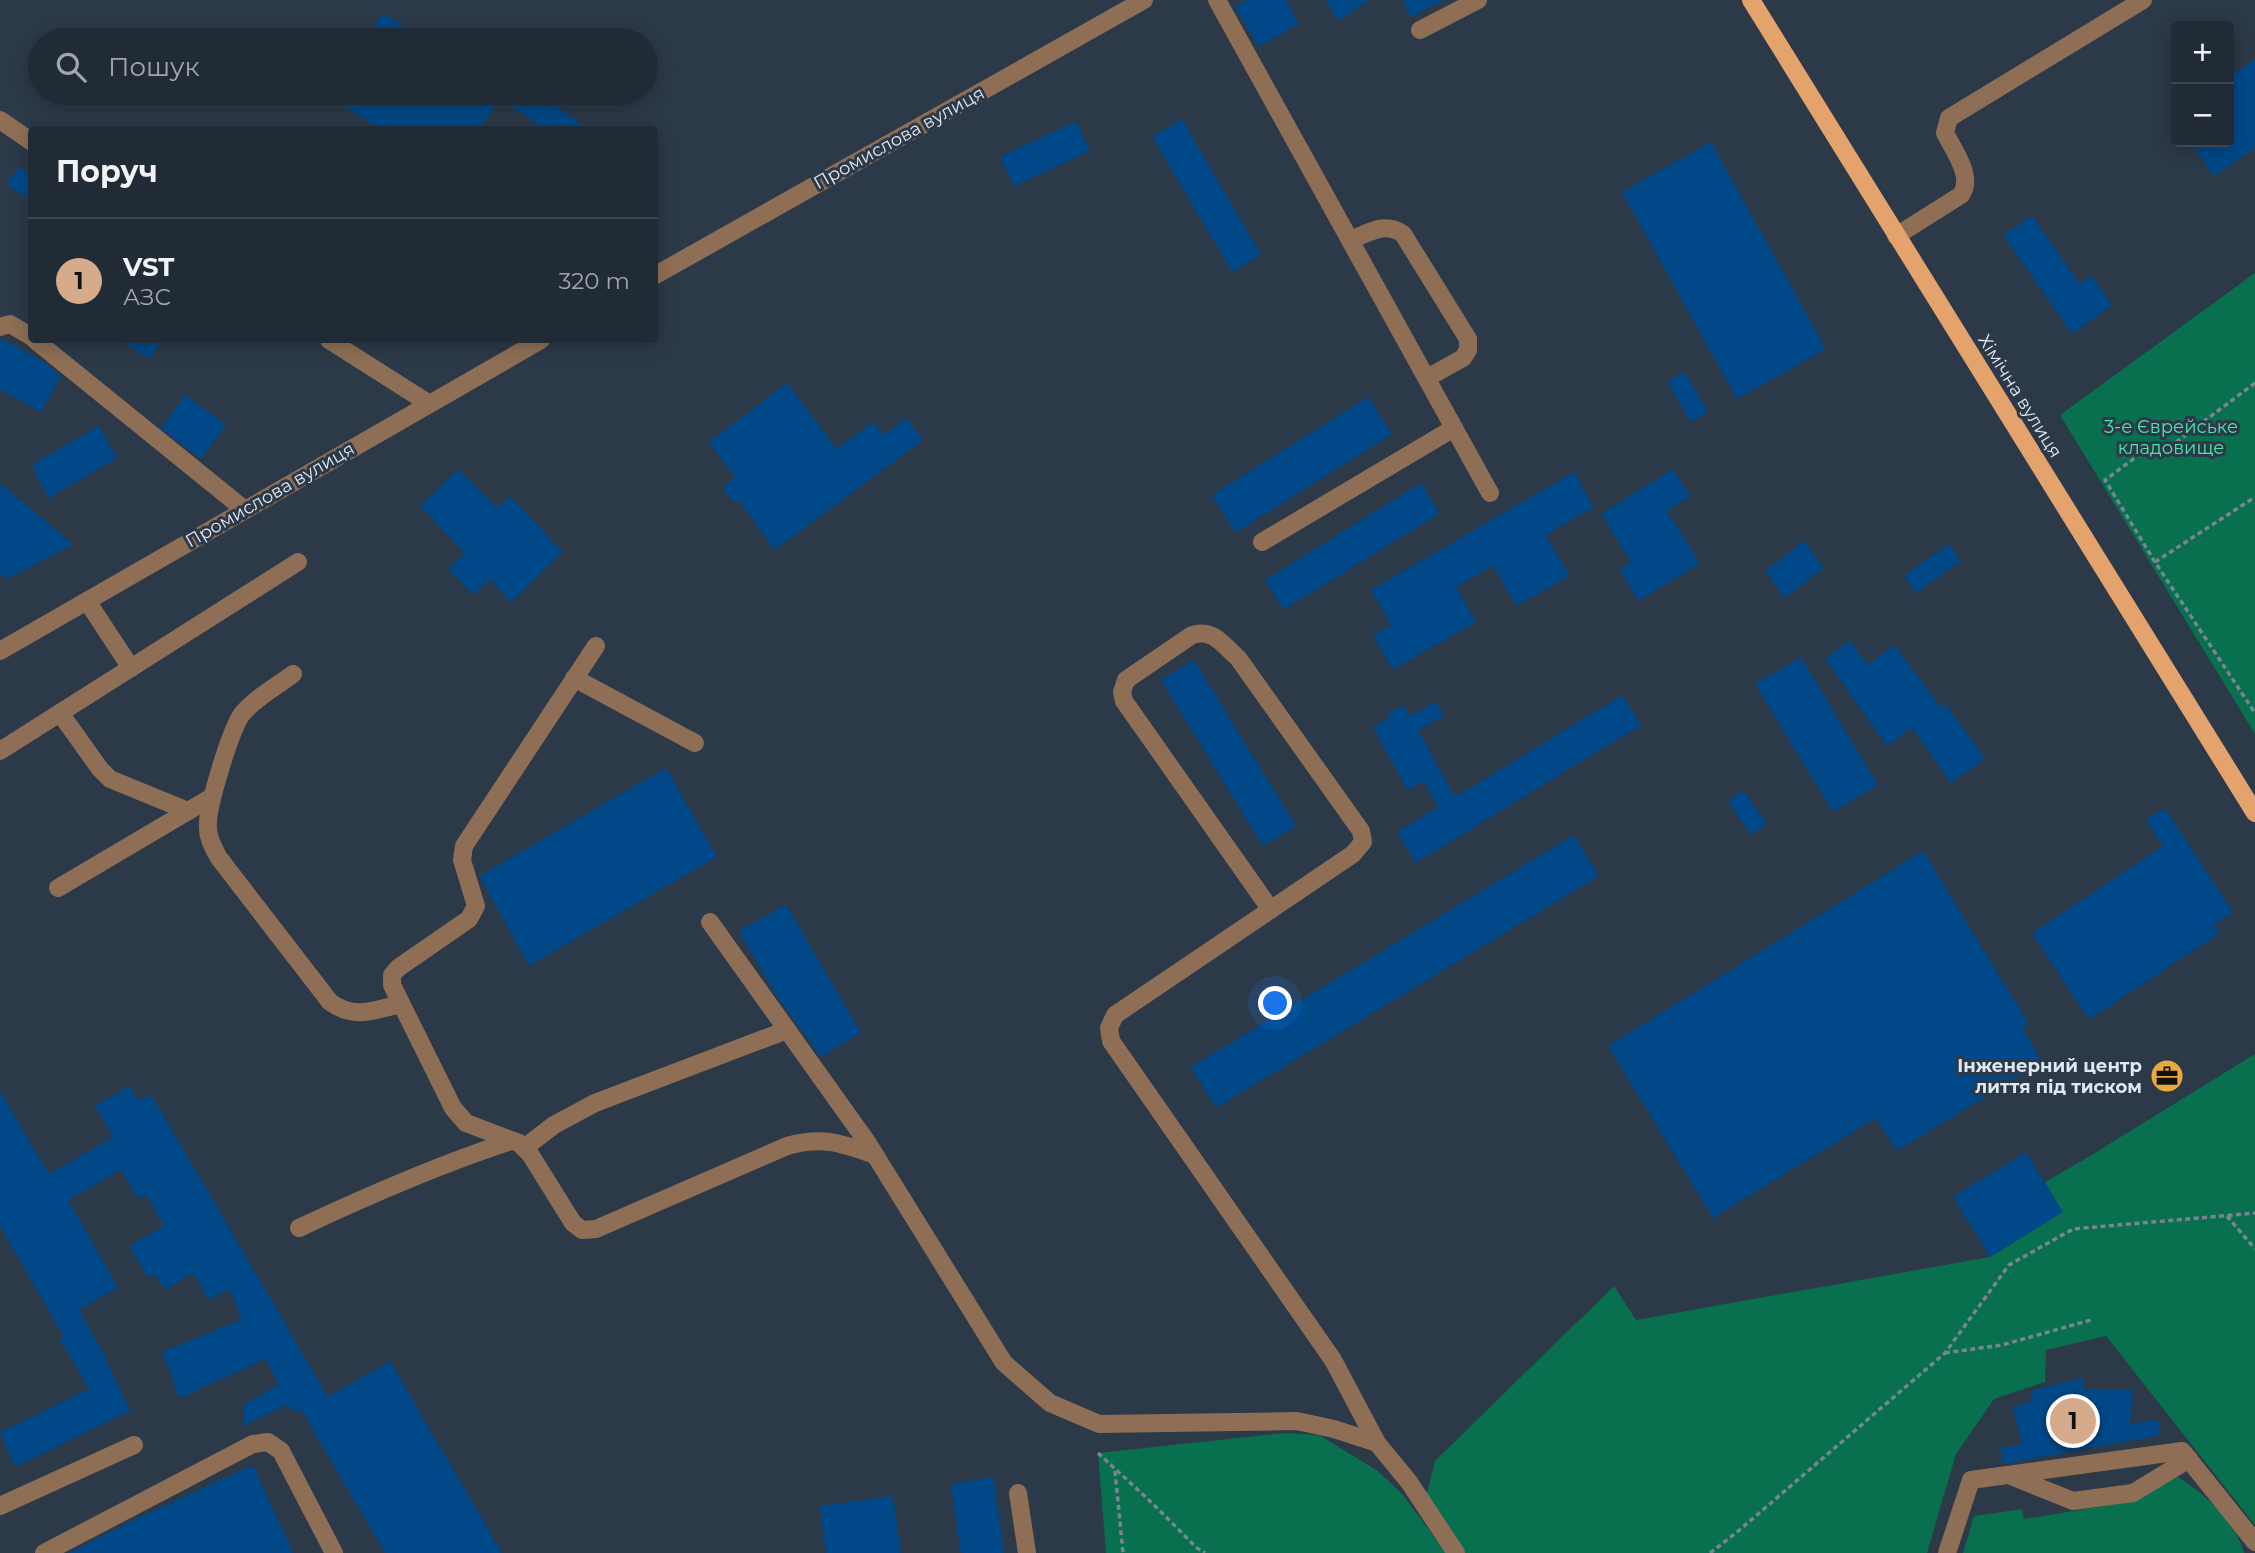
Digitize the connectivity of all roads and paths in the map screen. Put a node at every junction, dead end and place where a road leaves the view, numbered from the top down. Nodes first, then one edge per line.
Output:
1 (1144, 0) edge
2 (1217, 0) edge
3 (1478, 0) edge
4 (1751, 0) edge
5 (2143, 0) edge
6 (1420, 30) dead end
7 (0, 120) edge
8 (28, 139) edge
9 (1896, 236) junction
10 (1350, 240) junction
11 (658, 274) edge
12 (0, 327) edge
13 (28, 335) edge
14 (39, 343) edge
15 (334, 343) edge
16 (536, 343) edge
17 (1427, 379) junction
18 (2255, 383) edge
19 (428, 403) junction
20 (1454, 428) junction
21 (1490, 494) dead end
22 (2255, 497) edge
23 (245, 510) junction
24 (1262, 542) dead end
25 (298, 562) dead end
26 (2155, 562) junction
27 (87, 601) junction
28 (596, 646) dead end
29 (0, 651) edge
30 (131, 668) junction
31 (293, 674) dead end
32 (574, 678) junction
33 (60, 713) junction
34 (2255, 713) edge
35 (695, 743) dead end
36 (0, 751) edge
37 (212, 797) junction
38 (188, 811) junction
39 (2255, 813) edge
40 (58, 888) dead end
41 (1271, 910) junction
42 (710, 922) dead end
43 (401, 1004) junction
44 (787, 1030) junction
45 (518, 1144) junction
46 (875, 1155) junction
47 (2255, 1213) edge
48 (2227, 1216) junction
49 (299, 1228) dead end
50 (2255, 1249) edge
51 (2091, 1320) dead end
52 (1945, 1353) junction
53 (1377, 1443) junction
54 (134, 1446) dead end
55 (1098, 1453) dead end
56 (2189, 1459) junction
57 (1115, 1469) junction
58 (2009, 1475) junction
59 (1018, 1493) dead end
60 (0, 1506) edge
61 (2255, 1542) edge
62 (44, 1553) edge
63 (334, 1553) edge
64 (1027, 1553) edge
65 (1123, 1553) edge
66 (1205, 1553) edge
67 (1456, 1553) edge
68 (1710, 1553) edge
69 (1947, 1553) edge

1 - 11 street, Промислова вулиця
2 - 10 street
3 - 6 street
4 - 9 main road, Хімічна вулиця
5 - 9 street
7 - 8 street
9 - 39 main road, Хімічна вулиця
10 - 17 street
10 - 17 street
12 - 13 street
14 - 23 street
15 - 19 street
16 - 19 street, Промислова вулиця
17 - 20 street
18 - 26 path
19 - 23 street, Промислова вулиця
20 - 21 street
20 - 24 street
22 - 26 path
23 - 27 street, Промислова вулиця
25 - 30 street
26 - 34 path
27 - 29 street, Промислова вулиця
27 - 30 street
28 - 32 street
30 - 33 street
31 - 37 street
32 - 35 street
32 - 43 street
33 - 36 street
33 - 38 street
37 - 38 street
37 - 43 street
38 - 40 street
41 - 41 street
41 - 53 street
42 - 44 street
43 - 45 street
44 - 45 street
44 - 46 street
45 - 46 street
45 - 49 street
46 - 53 street
47 - 48 path
48 - 50 path
48 - 52 path
51 - 52 path
52 - 68 path
53 - 67 street
54 - 60 street
55 - 57 path
56 - 58 street
56 - 58 street
56 - 61 street
57 - 65 path
57 - 66 path
58 - 69 street
59 - 64 street
62 - 63 street

